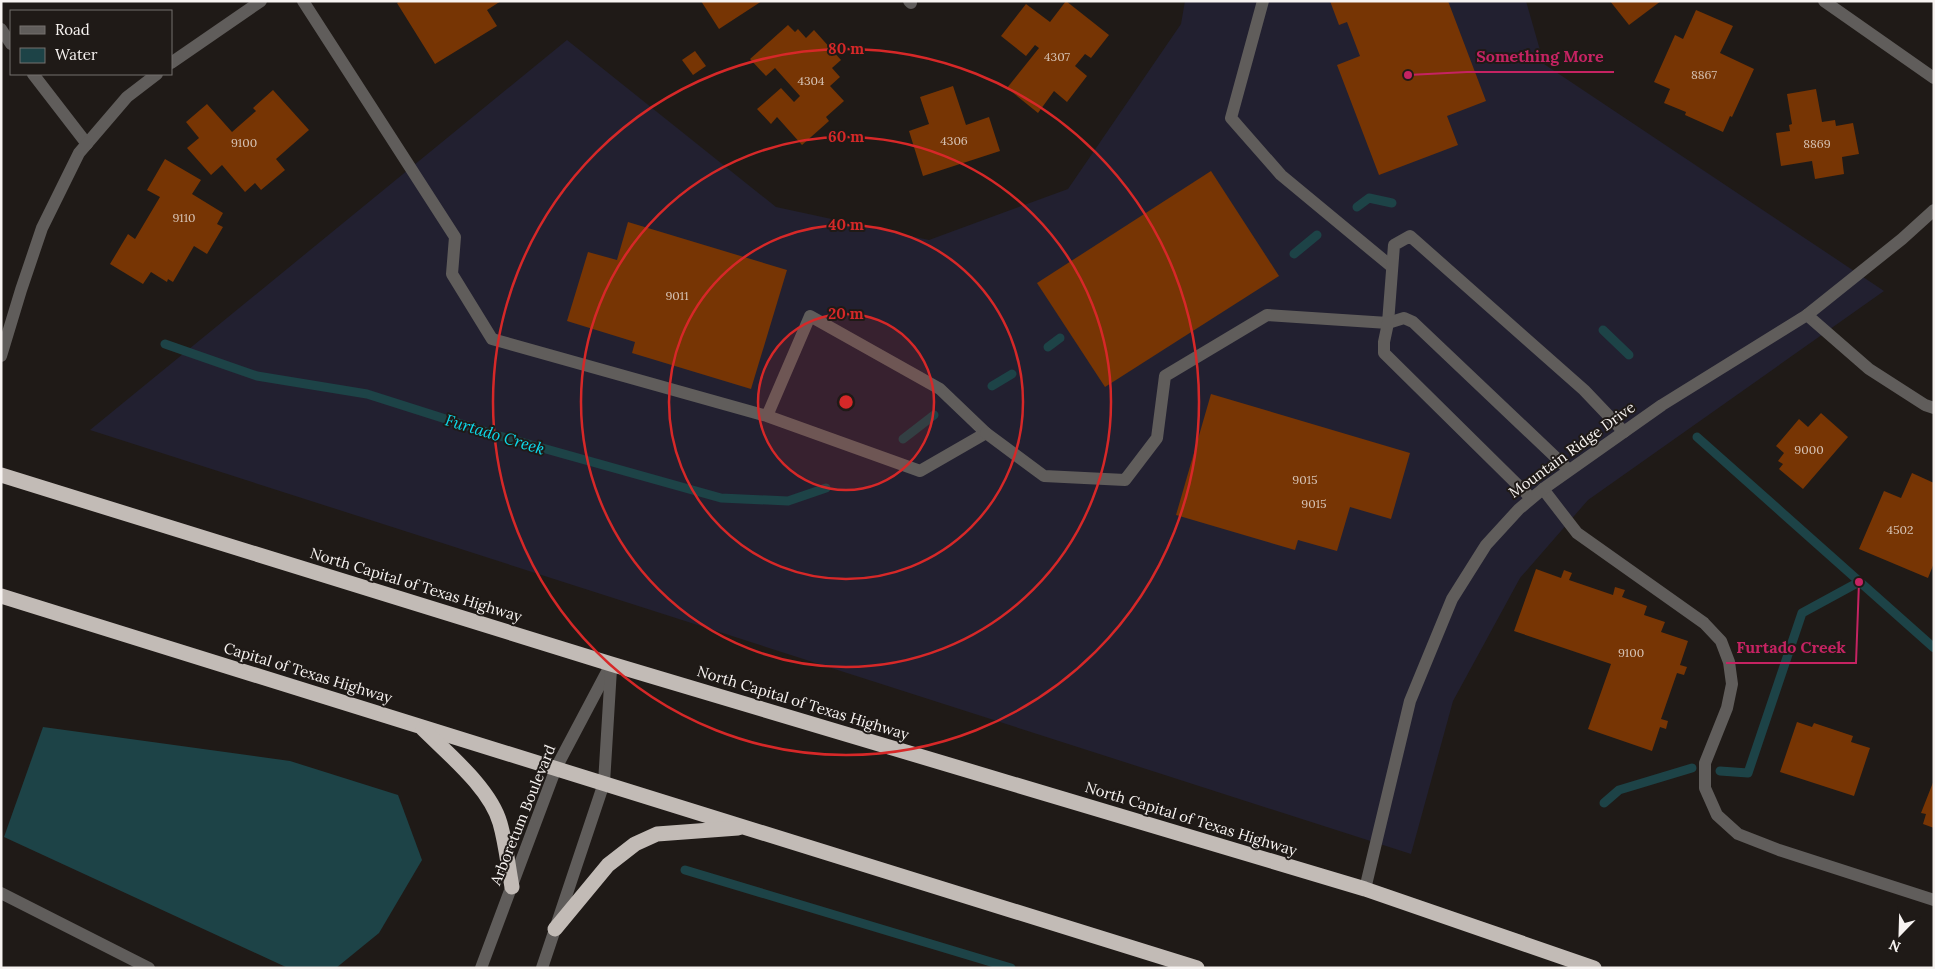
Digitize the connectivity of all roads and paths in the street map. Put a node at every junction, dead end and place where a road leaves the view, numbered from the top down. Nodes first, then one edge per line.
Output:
1 (261, 1) edge
2 (303, 1) edge
3 (1263, 1) edge
4 (1824, 1) edge
5 (1, 28) edge
6 (10, 42) edge
7 (172, 62) edge
8 (33, 75) edge
9 (156, 75) edge
10 (1934, 78) edge
11 (87, 144) junction
12 (1934, 210) edge
13 (1392, 267) junction
14 (1807, 315) junction
15 (1388, 323) junction
16 (1, 356) edge
17 (1934, 408) edge
18 (768, 416) junction
19 (1624, 432) junction
20 (986, 433) junction
21 (1569, 470) junction
22 (1, 475) edge
23 (1543, 489) junction
24 (1532, 498) junction
25 (1, 596) edge
26 (611, 664) junction
27 (420, 726) junction
28 (556, 768) junction
29 (604, 783) junction
30 (747, 827) junction
31 (512, 887) junction
32 (1365, 889) junction
33 (1, 893) edge
34 (1934, 900) edge
35 (555, 929) junction
36 (149, 968) edge
37 (482, 968) edge
38 (542, 968) edge
39 (1198, 968) edge
40 (1594, 968) edge

1 - 7 street
2 - 18 street
3 - 13 street
4 - 10 street
5 - 6 street
8 - 11 street
9 - 11 street
11 - 16 street
12 - 14 street, Mountain Ridge Drive
13 - 15 street
13 - 19 street
14 - 17 street
14 - 19 street, Mountain Ridge Drive
15 - 20 street
15 - 21 street
15 - 24 street
18 - 20 street
18 - 20 street
19 - 21 street, Mountain Ridge Drive
21 - 23 street, Mountain Ridge Drive
22 - 26 highway, North Capital of Texas Highway
23 - 24 street, Mountain Ridge Drive
23 - 34 street
24 - 32 street, Mountain Ridge Drive
25 - 27 highway, Capital of Texas Highway
26 - 28 street, Arboretum Boulevard
26 - 29 street
26 - 32 highway, North Capital of Texas Highway
27 - 28 highway, Capital of Texas Highway
27 - 31 highway
28 - 29 highway, Capital of Texas Highway
28 - 31 street, Arboretum Boulevard
29 - 30 highway
29 - 35 street
30 - 35 highway
30 - 39 highway
31 - 37 street, Arboretum Boulevard
32 - 40 highway, North Capital of Texas Highway
33 - 36 street
35 - 38 street

